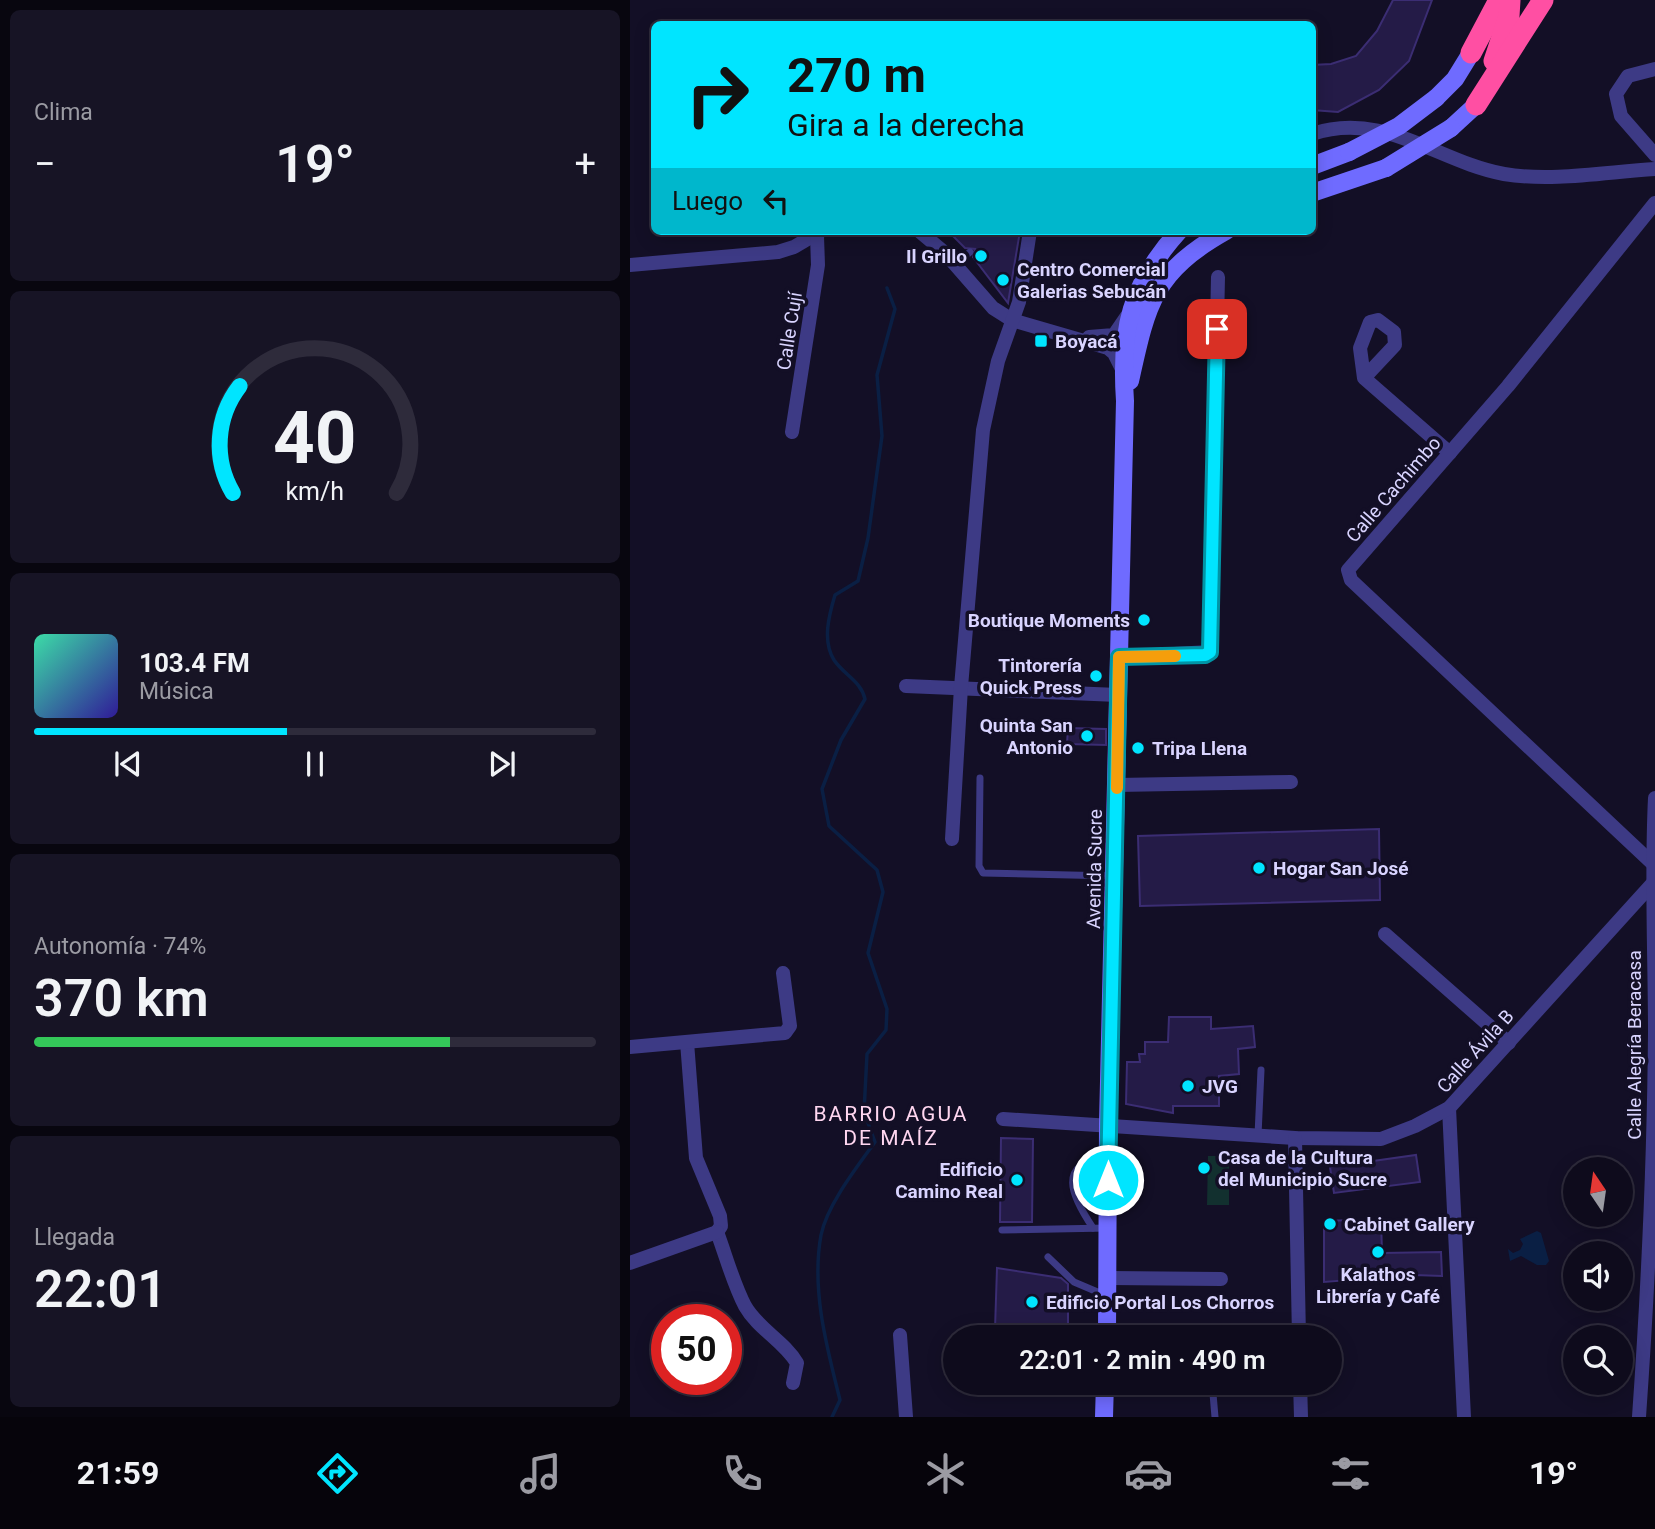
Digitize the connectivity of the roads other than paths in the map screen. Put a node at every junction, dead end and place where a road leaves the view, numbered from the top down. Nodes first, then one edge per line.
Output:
1 (1543, 0) edge
2 (1496, 1) edge
3 (1471, 53) joint
4 (1655, 69) edge
5 (1476, 105) junction
6 (1316, 133) edge
7 (1655, 155) edge
8 (1316, 164) edge
9 (1655, 169) edge
10 (1316, 192) edge
11 (1655, 203) edge
12 (815, 235) edge
13 (819, 235) edge
14 (923, 235) edge
15 (1029, 235) edge
16 (1176, 235) edge
17 (1220, 235) edge
18 (970, 252) dead end
19 (956, 264) junction
20 (630, 265) edge
21 (1218, 276) dead end
22 (1132, 302) junction
23 (1012, 320) junction
24 (1070, 337) junction
25 (1122, 369) junction
26 (1364, 378) dead end
27 (1125, 401) junction
28 (792, 432) dead end
29 (1450, 453) junction
30 (1119, 657) junction
31 (906, 686) dead end
32 (961, 687) junction
33 (1118, 695) junction
34 (981, 778) dead end
35 (1291, 782) dead end
36 (1117, 785) junction
37 (1655, 798) edge
38 (952, 839) dead end
39 (1652, 863) junction
40 (1115, 876) junction
41 (1653, 883) junction
42 (1385, 934) dead end
43 (783, 973) dead end
44 (1655, 1031) edge
45 (687, 1042) junction
46 (1508, 1043) junction
47 (630, 1046) edge
48 (1261, 1070) dead end
49 (1449, 1108) junction
50 (1003, 1119) dead end
51 (1108, 1124) junction
52 (1258, 1136) junction
53 (1295, 1138) junction
54 (1108, 1156) junction
55 (1101, 1228) junction
56 (1002, 1230) dead end
57 (717, 1232) junction
58 (1048, 1257) dead end
59 (630, 1263) edge
60 (1652, 1264) edge
61 (1109, 1278) junction
62 (1221, 1279) dead end
63 (1108, 1296) junction
64 (1107, 1325) edge
65 (1299, 1325) edge
66 (900, 1335) dead end
67 (793, 1383) dead end
68 (1105, 1395) edge
69 (1213, 1395) edge
70 (1300, 1395) edge
71 (906, 1417) edge
72 (1104, 1417) edge
73 (1215, 1417) edge
74 (1301, 1417) edge
75 (1464, 1417) edge
76 (1639, 1417) edge

1 - 5 highway
2 - 3 highway
2 - 5 highway
3 - 8 main road, bridge
4 - 7 street
5 - 10 main road, bridge
6 - 9 street
11 - 29 street, Calle Cachimbo
12 - 20 street
13 - 28 street, Calle Cují
14 - 19 street
15 - 23 street
16 - 22 main road, Avenida Sucre
17 - 27 main road, Avenida Sucre
18 - 19 lane
19 - 23 street
21 - 30 street
22 - 24 street
22 - 25 main road, Avenida Sucre
23 - 24 street
23 - 32 street
24 - 25 street
25 - 27 main road, Avenida Sucre
26 - 29 street
27 - 30 main road, Avenida Sucre
29 - 39 street, Calle Cachimbo
30 - 33 main road, Avenida Sucre
31 - 32 street
32 - 33 street
32 - 38 street
33 - 36 main road, Avenida Sucre
34 - 40 lane
35 - 36 street
36 - 40 main road, Avenida Sucre
37 - 39 street, Calle Alegría Beracasa
39 - 41 street, Calle Alegría Beracasa
40 - 51 main road, Avenida Sucre
41 - 44 street, Calle Alegría Beracasa
41 - 46 street, Calle Ávila B
42 - 46 street
43 - 45 street
44 - 60 street, Calle Alegría Beracasa
45 - 47 street
45 - 57 street
46 - 49 street, Calle Ávila B
48 - 52 lane
49 - 53 street
49 - 75 street, Calle Ávila B
50 - 51 street
51 - 52 street
51 - 54 main road, Avenida Sucre
52 - 53 street
53 - 65 street
54 - 55 main road, Avenida Sucre
54 - 55 lane
55 - 56 lane
55 - 61 main road, Avenida Sucre
57 - 59 street
57 - 67 street
58 - 63 lane
60 - 76 street, Calle Alegría Beracasa
61 - 62 street
61 - 63 main road, Avenida Sucre
63 - 64 main road, Avenida Sucre
66 - 71 street
68 - 72 main road
69 - 73 lane
70 - 74 street

